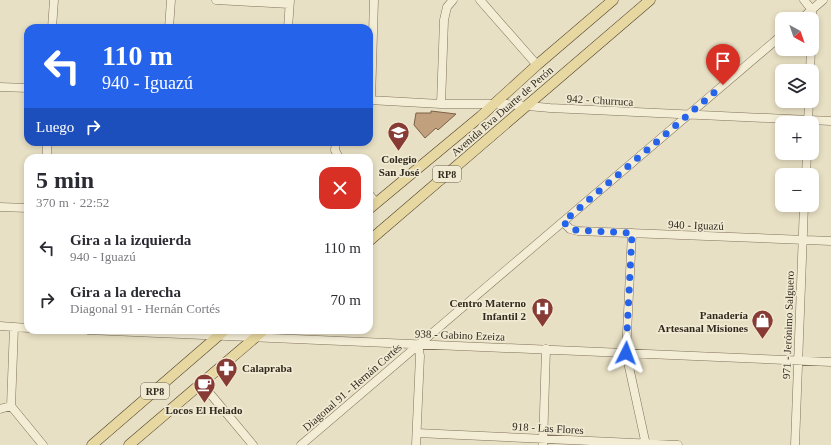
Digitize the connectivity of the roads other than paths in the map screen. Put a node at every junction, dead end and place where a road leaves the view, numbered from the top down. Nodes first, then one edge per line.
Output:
1 (54, 0) edge
2 (171, 0) edge
3 (216, 0) edge
4 (374, 0) edge
5 (453, 0) edge
6 (480, 0) edge
7 (613, 0) edge
8 (650, 0) edge
9 (804, 0) edge
10 (823, 0) edge
11 (289, 2) edge
12 (812, 10) junction
13 (810, 12) edge
14 (52, 24) edge
15 (169, 24) edge
16 (288, 24) edge
17 (373, 25) edge
18 (775, 41) edge
19 (537, 64) junction
20 (0, 86) edge
21 (24, 88) edge
22 (373, 100) edge
23 (441, 104) junction
24 (492, 104) junction
25 (526, 107) junction
26 (688, 115) junction
27 (775, 120) edge
28 (831, 121) edge
29 (819, 122) edge
30 (373, 206) edge
31 (0, 207) edge
32 (24, 208) edge
33 (804, 212) edge
34 (563, 222) junction
35 (632, 233) junction
36 (373, 238) edge
37 (803, 240) junction
38 (831, 241) edge
39 (0, 326) edge
40 (14, 327) junction
41 (24, 328) edge
42 (220, 334) edge
43 (259, 334) edge
44 (273, 334) edge
45 (418, 345) junction
46 (546, 349) junction
47 (626, 353) junction
48 (797, 361) junction
49 (831, 362) edge
50 (202, 384) junction
51 (10, 406) junction
52 (0, 410) edge
53 (417, 433) junction
54 (543, 442) edge
55 (646, 444) edge
56 (43, 445) edge
57 (92, 445) edge
58 (129, 445) edge
59 (253, 445) edge
60 (301, 445) edge
61 (416, 445) edge
62 (678, 445) edge
63 (795, 445) edge

1 - 14 street
2 - 15 street
3 - 11 street
4 - 17 street
5 - 23 street
6 - 19 street
7 - 19 main road, Avenida Eva Duarte de Perón / RP8
8 - 25 main road, Avenida Eva Duarte de Perón / RP8
9 - 12 street
10 - 12 street
11 - 16 street
12 - 13 street
18 - 26 street, Diagonal 91 - Hernán Cortés
19 - 24 main road, Avenida Eva Duarte de Perón / RP8
20 - 21 street
22 - 23 street, 942 - Churruca
23 - 24 street, 942 - Churruca
24 - 25 street, 942 - Churruca
24 - 30 main road, Avenida Eva Duarte de Perón / RP8
25 - 26 street, 942 - Churruca
25 - 36 main road, Avenida Eva Duarte de Perón / RP8
26 - 27 street, 942 - Churruca
26 - 34 street, Diagonal 91 - Hernán Cortés
28 - 29 street, 942 - Churruca
31 - 32 street
33 - 37 street, 971 - Jerónimo Salguero
34 - 35 street, 940 - Iguazú
34 - 45 street, Diagonal 91 - Hernán Cortés
35 - 37 street, 940 - Iguazú
35 - 47 street
37 - 38 street, 940 - Iguazú
37 - 48 street, 971 - Jerónimo Salguero
39 - 40 street
40 - 41 street
40 - 51 street
42 - 57 main road, RP8
43 - 50 main road, RP8
44 - 45 street, 938 - Gabino Ezeiza
45 - 46 street, 938 - Gabino Ezeiza
45 - 53 street
45 - 60 street, Diagonal 91 - Hernán Cortés
46 - 47 street, 938 - Gabino Ezeiza
46 - 54 street
47 - 48 street, 938 - Gabino Ezeiza
47 - 55 street
48 - 49 street, 938 - Gabino Ezeiza
48 - 63 street, 971 - Jerónimo Salguero
50 - 58 main road, RP8
50 - 59 street
51 - 52 street
51 - 56 street
53 - 54 street, 918 - Las Flores
53 - 61 street
54 - 55 street, 918 - Las Flores
55 - 62 street, 918 - Las Flores

